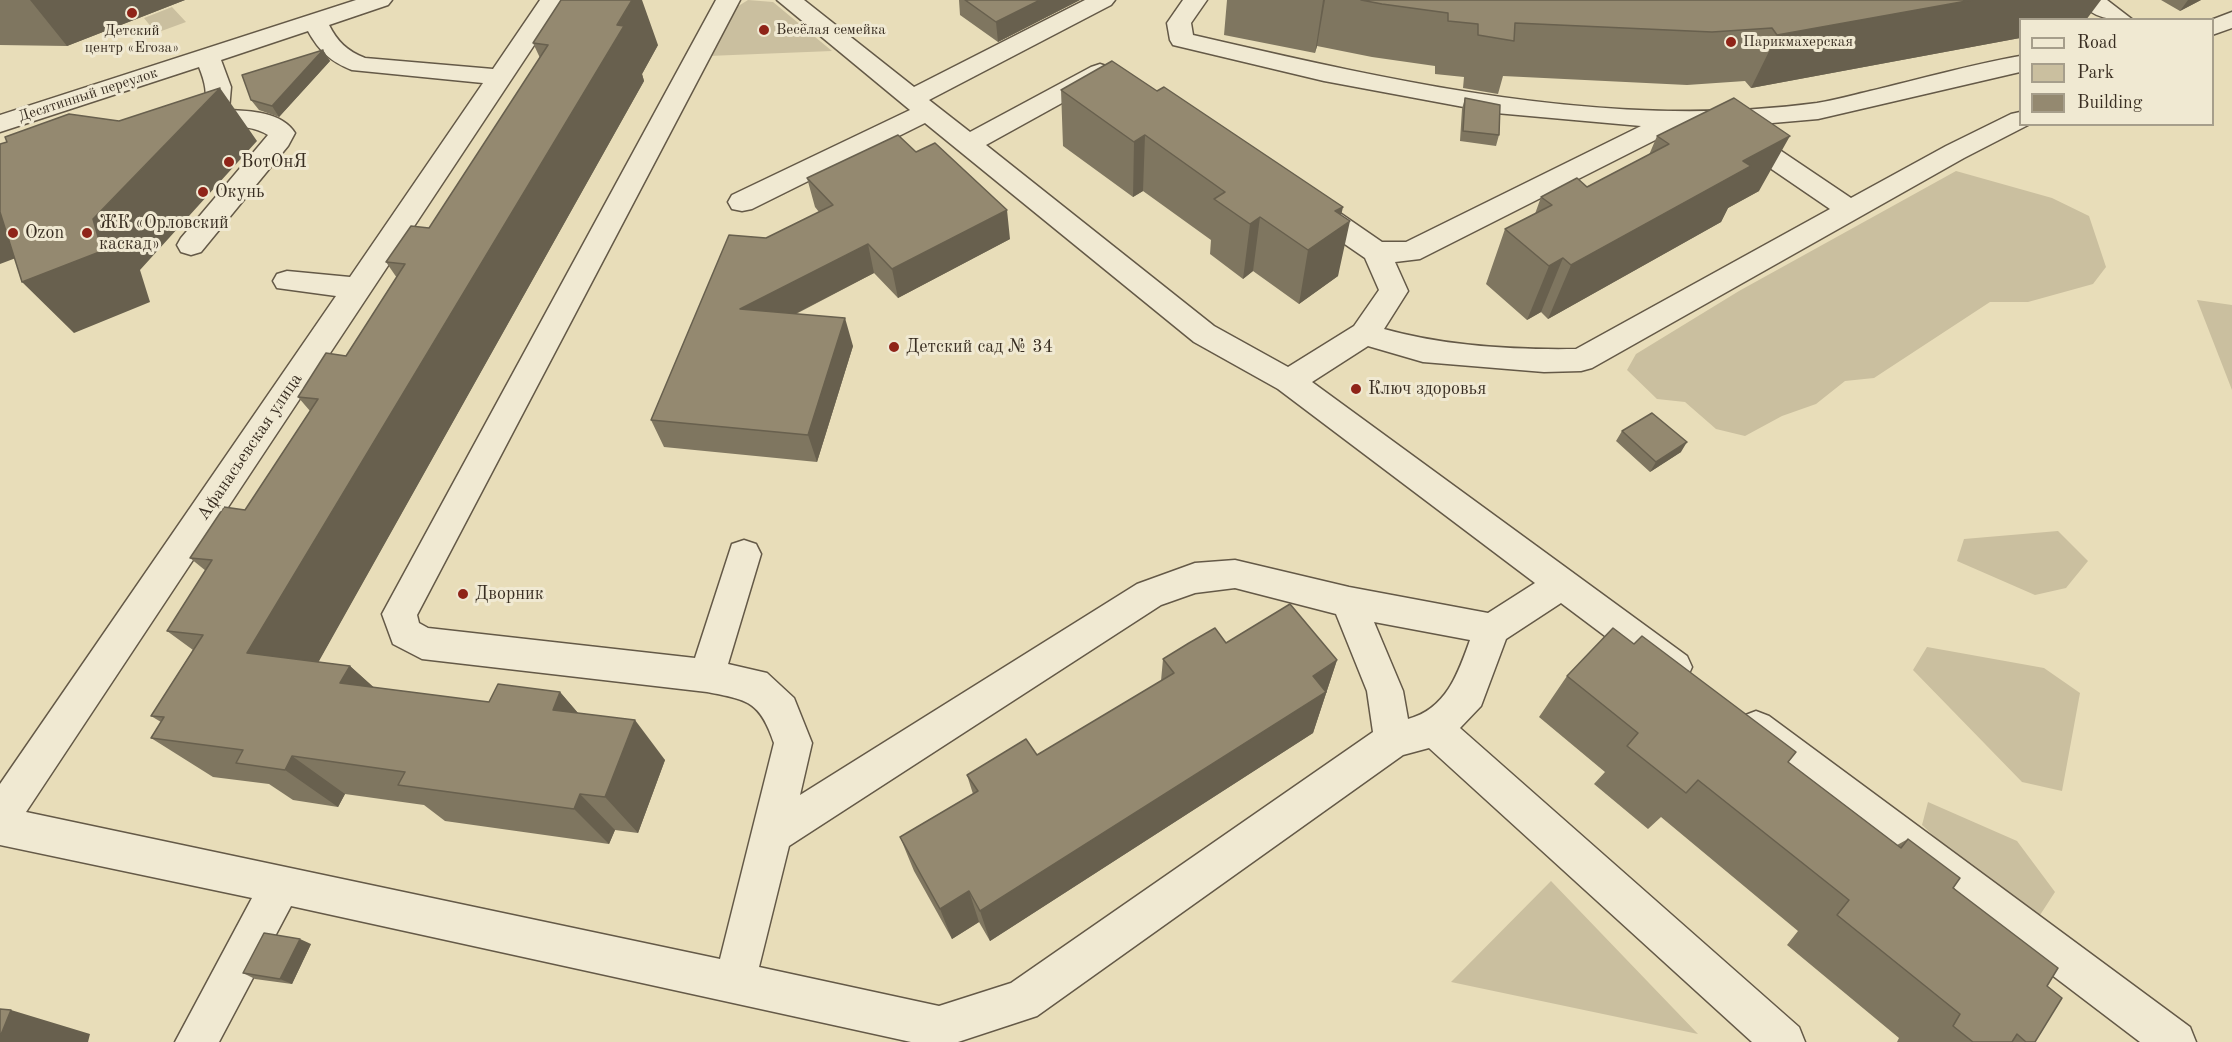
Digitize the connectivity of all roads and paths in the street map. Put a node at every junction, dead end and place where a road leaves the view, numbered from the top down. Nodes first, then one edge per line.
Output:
1 (380, 0) edge
2 (552, 0) edge
3 (728, 0) edge
4 (789, 0) edge
5 (1103, 0) edge
6 (1195, 0) edge
7 (2091, 0) edge
8 (2118, 18) edge
9 (2232, 19) edge
10 (315, 21) junction
11 (2214, 27) edge
12 (207, 57) junction
13 (2019, 64) edge
14 (500, 77) junction
15 (1128, 80) edge
16 (921, 104) junction
17 (213, 117) junction
18 (1678, 118) junction
19 (1717, 119) junction
20 (2019, 120) edge
21 (0, 124) edge
22 (172, 124) edge
23 (968, 144) junction
24 (1290, 193) edge
25 (742, 202) dead end
26 (1850, 210) junction
27 (191, 245) dead end
28 (1376, 252) junction
29 (287, 281) dead end
30 (357, 288) junction
31 (1364, 334) junction
32 (1289, 381) junction
33 (744, 554) dead end
34 (1562, 584) junction
35 (1349, 602) junction
36 (1492, 629) junction
37 (706, 676) junction
38 (1696, 683) edge
39 (1734, 712) edge
40 (1435, 729) junction
41 (1394, 740) junction
42 (0, 817) edge
43 (0, 826) edge
44 (772, 835) junction
45 (280, 886) junction
46 (734, 984) junction
47 (196, 1042) edge
48 (1785, 1042) edge
49 (2175, 1042) edge

1 - 10 street, Десятинный переулок
2 - 14 street, Афанасьевская улица
3 - 37 street
4 - 16 street
5 - 16 street
6 - 18 street
7 - 8 street
9 - 11 street
10 - 12 street, Десятинный переулок
10 - 14 street
12 - 17 street
12 - 21 street, Десятинный переулок
13 - 19 street
14 - 30 street, Афанасьевская улица
15 - 23 street
16 - 23 street
16 - 25 street
17 - 22 street
17 - 27 street
18 - 19 street
18 - 28 street
19 - 26 street
20 - 26 street
23 - 32 street
24 - 28 street
26 - 31 street
28 - 31 street
29 - 30 street
30 - 42 street, Афанасьевская улица
31 - 32 street
32 - 34 street
33 - 37 street
34 - 36 street
34 - 38 street
35 - 36 street
35 - 41 street
35 - 44 street
36 - 40 street
37 - 44 street
39 - 49 street
40 - 41 street
40 - 48 street
41 - 46 street
43 - 45 street
44 - 46 street
45 - 46 street
45 - 47 street

